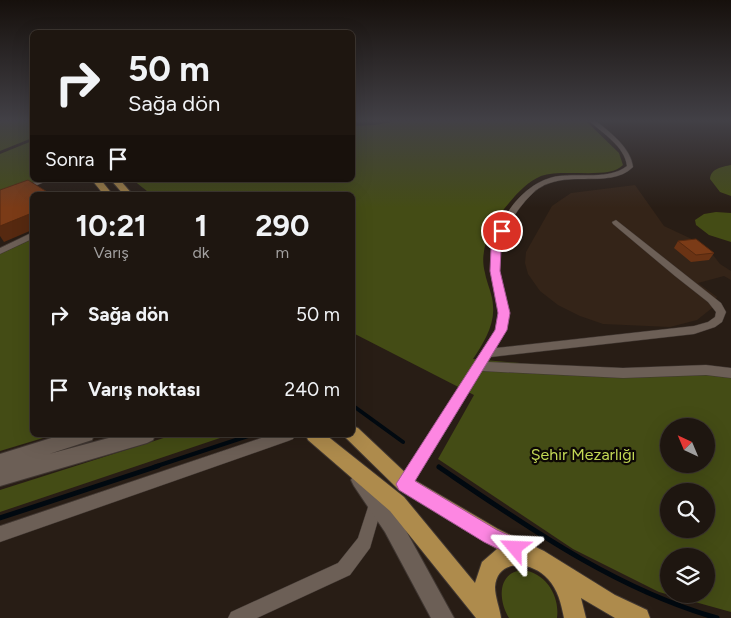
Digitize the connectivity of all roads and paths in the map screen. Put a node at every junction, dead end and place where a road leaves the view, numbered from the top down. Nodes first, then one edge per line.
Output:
1 (622, 150) edge
2 (41, 182) edge
3 (98, 182) edge
4 (117, 182) edge
5 (106, 192) edge
6 (126, 192) edge
7 (0, 199) edge
8 (616, 222) dead end
9 (30, 237) edge
10 (0, 251) edge
11 (487, 353) junction
12 (479, 366) junction
13 (731, 373) edge
14 (355, 436) edge
15 (80, 437) edge
16 (140, 437) edge
17 (282, 437) edge
18 (316, 437) edge
19 (0, 462) edge
20 (350, 465) junction
21 (0, 477) edge
22 (404, 484) junction
23 (376, 503) junction
24 (0, 534) edge
25 (528, 554) junction
26 (548, 564) junction
27 (237, 618) edge
28 (443, 618) edge
29 (490, 618) edge
30 (575, 618) edge
31 (639, 618) edge

1 - 11 street
2 - 7 street
3 - 5 main road
4 - 6 main road
8 - 11 street
9 - 10 street
11 - 12 street
12 - 13 street
12 - 22 street
14 - 22 main road
15 - 19 main road
16 - 21 main road
17 - 24 street
18 - 20 main road
20 - 23 main road
20 - 29 main road
22 - 25 main road
23 - 27 street
23 - 28 main road
25 - 26 main road
25 - 29 main road
26 - 30 main road
26 - 31 main road

